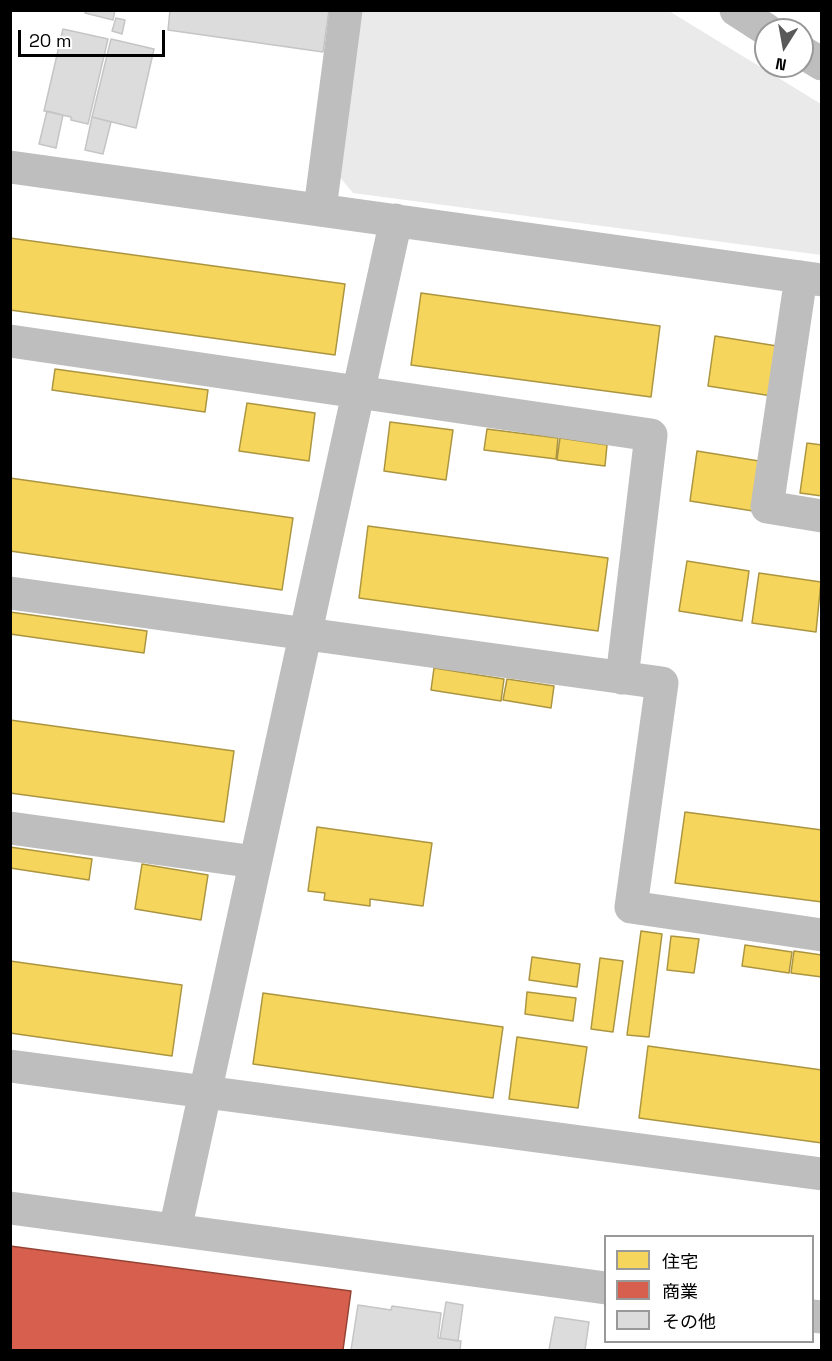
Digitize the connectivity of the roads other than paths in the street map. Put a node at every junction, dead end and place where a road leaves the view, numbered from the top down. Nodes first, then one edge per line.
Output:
1 (346, 10) edge
2 (736, 10) edge
3 (754, 22) edge
4 (10, 167) edge
5 (320, 209) junction
6 (396, 220) junction
7 (811, 278) edge
8 (10, 341) edge
9 (359, 392) junction
10 (822, 516) edge
11 (10, 593) edge
12 (306, 634) junction
13 (622, 678) junction
14 (10, 828) edge
15 (255, 862) junction
16 (822, 935) edge
17 (10, 1066) edge
18 (205, 1092) junction
19 (822, 1174) edge
20 (10, 1208) edge
21 (175, 1230) junction
22 (604, 1288) edge

1 - 5 street
2 - 3 street
4 - 5 street
5 - 6 street
6 - 7 street
6 - 9 street
7 - 10 street
8 - 9 street
9 - 12 street
9 - 13 street
11 - 12 street
12 - 13 street
12 - 15 street
13 - 16 street
14 - 15 street
15 - 18 street
17 - 18 street
18 - 19 street
18 - 21 street
20 - 21 street
21 - 22 street

